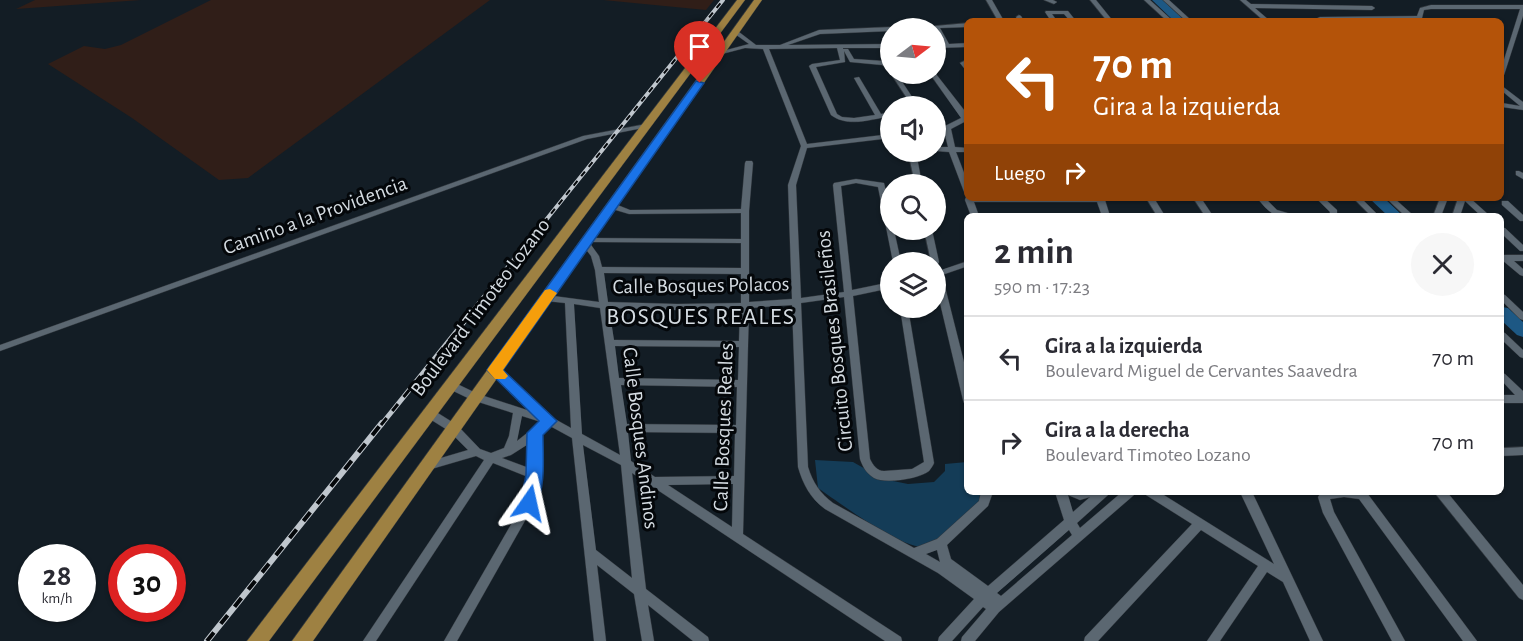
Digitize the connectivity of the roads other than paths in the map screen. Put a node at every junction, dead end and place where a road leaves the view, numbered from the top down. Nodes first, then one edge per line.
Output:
1 (741, 0) edge
2 (758, 0) edge
3 (990, 0) edge
4 (1047, 0) edge
5 (1093, 0) edge
6 (1147, 0) edge
7 (1166, 0) edge
8 (1243, 0) edge
9 (1054, 2) dead end
10 (1251, 7) junction
11 (1523, 7) edge
12 (1349, 8) dead end
13 (999, 18) edge
14 (1052, 18) edge
15 (1071, 18) edge
16 (1108, 18) edge
17 (1167, 18) edge
18 (1186, 18) edge
19 (1264, 18) edge
20 (1419, 18) edge
21 (964, 25) edge
22 (880, 29) edge
23 (737, 33) junction
24 (798, 38) junction
25 (753, 45) junction
26 (964, 45) edge
27 (880, 46) edge
28 (947, 46) joint
29 (765, 47) junction
30 (778, 47) junction
31 (805, 47) junction
32 (843, 47) junction
33 (722, 52) junction
34 (880, 62) edge
35 (1504, 62) edge
36 (687, 71) junction
37 (706, 74) junction
38 (857, 78) dead end
39 (940, 84) edge
40 (675, 86) junction
41 (694, 90) junction
42 (1504, 90) edge
43 (1521, 104) edge
44 (1504, 105) edge
45 (964, 115) edge
46 (879, 116) joint
47 (964, 119) edge
48 (646, 126) junction
49 (947, 128) joint
50 (880, 137) edge
51 (804, 146) junction
52 (946, 149) edge
53 (952, 149) junction
54 (964, 150) edge
55 (749, 164) dead end
56 (964, 175) edge
57 (1264, 201) edge
58 (1323, 201) edge
59 (1360, 201) edge
60 (1394, 201) edge
61 (1468, 201) edge
62 (1505, 203) dead end
63 (612, 206) junction
64 (745, 211) junction
65 (1278, 213) edge
66 (1334, 213) edge
67 (1373, 213) edge
68 (1408, 213) edge
69 (1482, 213) edge
70 (1523, 219) edge
71 (1504, 232) edge
72 (586, 241) junction
73 (745, 241) junction
74 (1523, 249) edge
75 (895, 252) edge
76 (1523, 258) edge
77 (1504, 260) edge
78 (964, 264) edge
79 (1518, 265) edge
80 (946, 269) edge
81 (599, 270) junction
82 (744, 271) junction
83 (1523, 273) edge
84 (880, 288) edge
85 (849, 296) junction
86 (546, 298) junction
87 (1504, 299) edge
88 (569, 302) junction
89 (796, 302) junction
90 (605, 305) junction
91 (745, 306) junction
92 (946, 312) edge
93 (1523, 317) edge
94 (906, 318) edge
95 (1504, 337) edge
96 (610, 343) junction
97 (744, 344) junction
98 (0, 348) edge
99 (1523, 355) edge
100 (494, 370) junction
101 (1504, 378) edge
102 (615, 381) junction
103 (742, 384) junction
104 (964, 384) edge
105 (450, 385) junction
106 (475, 398) junction
107 (1523, 398) edge
108 (1504, 399) edge
109 (518, 411) junction
110 (429, 413) junction
111 (549, 421) junction
112 (453, 428) junction
113 (622, 428) junction
114 (740, 429) junction
115 (535, 433) junction
116 (576, 435) junction
117 (1523, 451) edge
118 (476, 452) junction
119 (507, 452) junction
120 (1504, 452) edge
121 (491, 458) junction
122 (626, 463) junction
123 (428, 466) junction
124 (534, 475) junction
125 (738, 480) junction
126 (654, 481) junction
127 (986, 495) edge
128 (1062, 495) edge
129 (1101, 495) edge
130 (1126, 495) edge
131 (1155, 495) edge
132 (1246, 495) edge
133 (1328, 495) edge
134 (1362, 495) edge
135 (1442, 495) edge
136 (1070, 522) junction
137 (1199, 524) junction
138 (1079, 535) junction
139 (737, 537) junction
140 (941, 543) junction
141 (591, 553) junction
142 (915, 553) junction
143 (1265, 566) junction
144 (1288, 579) junction
145 (640, 594) junction
146 (1523, 594) edge
147 (986, 596) junction
148 (998, 605) junction
149 (257, 641) edge
150 (302, 641) edge
151 (369, 641) edge
152 (450, 641) edge
153 (600, 641) edge
154 (648, 641) edge
155 (704, 641) edge
156 (896, 641) edge
157 (944, 641) edge
158 (967, 641) edge
159 (1090, 641) edge
160 (1213, 641) edge
161 (1317, 641) edge
162 (1399, 641) edge
163 (1471, 641) edge

1 - 36 main road, Boulevard Timoteo Lozano
2 - 23 main road
3 - 13 street
4 - 9 street
5 - 16 street
6 - 17 street
7 - 18 street
8 - 10 street
10 - 12 street
10 - 19 street
11 - 20 street
11 - 35 street
14 - 15 street
21 - 28 street
22 - 24 street
23 - 25 street
23 - 33 main road
24 - 30 street
24 - 31 street
25 - 29 street
25 - 33 street
26 - 28 street
27 - 32 street
29 - 30 street
29 - 51 street
30 - 31 street
31 - 32 street
32 - 34 street
32 - 46 street
33 - 37 main road
36 - 37 main road
36 - 40 main road, Boulevard Timoteo Lozano
37 - 41 main road
38 - 46 street
39 - 45 street
40 - 41 main road
40 - 48 main road, Boulevard Timoteo Lozano
41 - 63 main road
42 - 43 street
43 - 44 street
47 - 49 street
48 - 98 street, Camino a la Providencia
48 - 105 main road, Boulevard Timoteo Lozano
49 - 53 street
50 - 51 street
51 - 89 street
52 - 53 street
53 - 54 street
53 - 56 street
55 - 64 street, Calle Bosques Reales
57 - 65 street
58 - 66 street
59 - 67 street
60 - 68 street
61 - 69 street
62 - 70 street
63 - 64 street
63 - 72 main road
64 - 73 street, Calle Bosques Reales
71 - 74 street
72 - 73 street
72 - 81 street, Calle Bosques Andinos
72 - 86 main road
73 - 82 street, Calle Bosques Reales
75 - 85 street, Circuito Bosques Brasileños
76 - 77 street
78 - 80 street
79 - 83 street
81 - 82 street
81 - 90 street, Calle Bosques Andinos
82 - 91 street, Calle Bosques Reales
84 - 85 street, Calle Bosques Polacos
85 - 89 street, Calle Bosques Polacos
85 - 94 street, Circuito Bosques Brasileños
86 - 88 street, Calle Bosques Polacos
86 - 100 main road
87 - 93 street
88 - 90 street, Calle Bosques Polacos
88 - 116 street
89 - 91 street, Calle Bosques Polacos
89 - 142 street
90 - 91 street, Calle Bosques Polacos
90 - 96 street, Calle Bosques Andinos
91 - 97 street, Calle Bosques Reales
92 - 104 street
95 - 99 street
96 - 97 street
96 - 102 street, Calle Bosques Andinos
97 - 103 street, Calle Bosques Reales
100 - 106 main road
100 - 111 street
101 - 107 street
102 - 103 street
102 - 113 street, Calle Bosques Andinos
103 - 114 street, Calle Bosques Reales
105 - 106 street
105 - 110 main road, Boulevard Timoteo Lozano
106 - 109 street
106 - 112 main road
107 - 108 street
109 - 111 street
109 - 119 street
110 - 112 street
110 - 149 main road, Boulevard Timoteo Lozano
111 - 115 street
111 - 116 street
112 - 118 street
112 - 123 main road
113 - 114 street
113 - 122 street, Calle Bosques Andinos
114 - 125 street, Calle Bosques Reales
115 - 119 street
115 - 124 street
116 - 122 street
116 - 141 street
117 - 120 street
118 - 121 street
118 - 123 street
119 - 121 street
121 - 124 street
121 - 151 street
122 - 126 street
122 - 145 street, Calle Bosques Andinos
123 - 150 main road
124 - 152 street
125 - 126 street
125 - 139 street, Calle Bosques Reales
126 - 139 street
127 - 140 street
128 - 136 street
129 - 136 street
130 - 138 street
131 - 137 street
132 - 144 street
133 - 162 street
134 - 163 street
135 - 146 street
136 - 138 street
136 - 147 street
137 - 143 street
137 - 159 street
138 - 148 street
139 - 156 street
140 - 142 street
140 - 147 street
141 - 145 street
141 - 153 street
142 - 147 street
143 - 144 street
143 - 160 street
144 - 161 street
145 - 154 street, Calle Bosques Andinos
145 - 155 street
147 - 148 street
147 - 157 street
148 - 158 street

